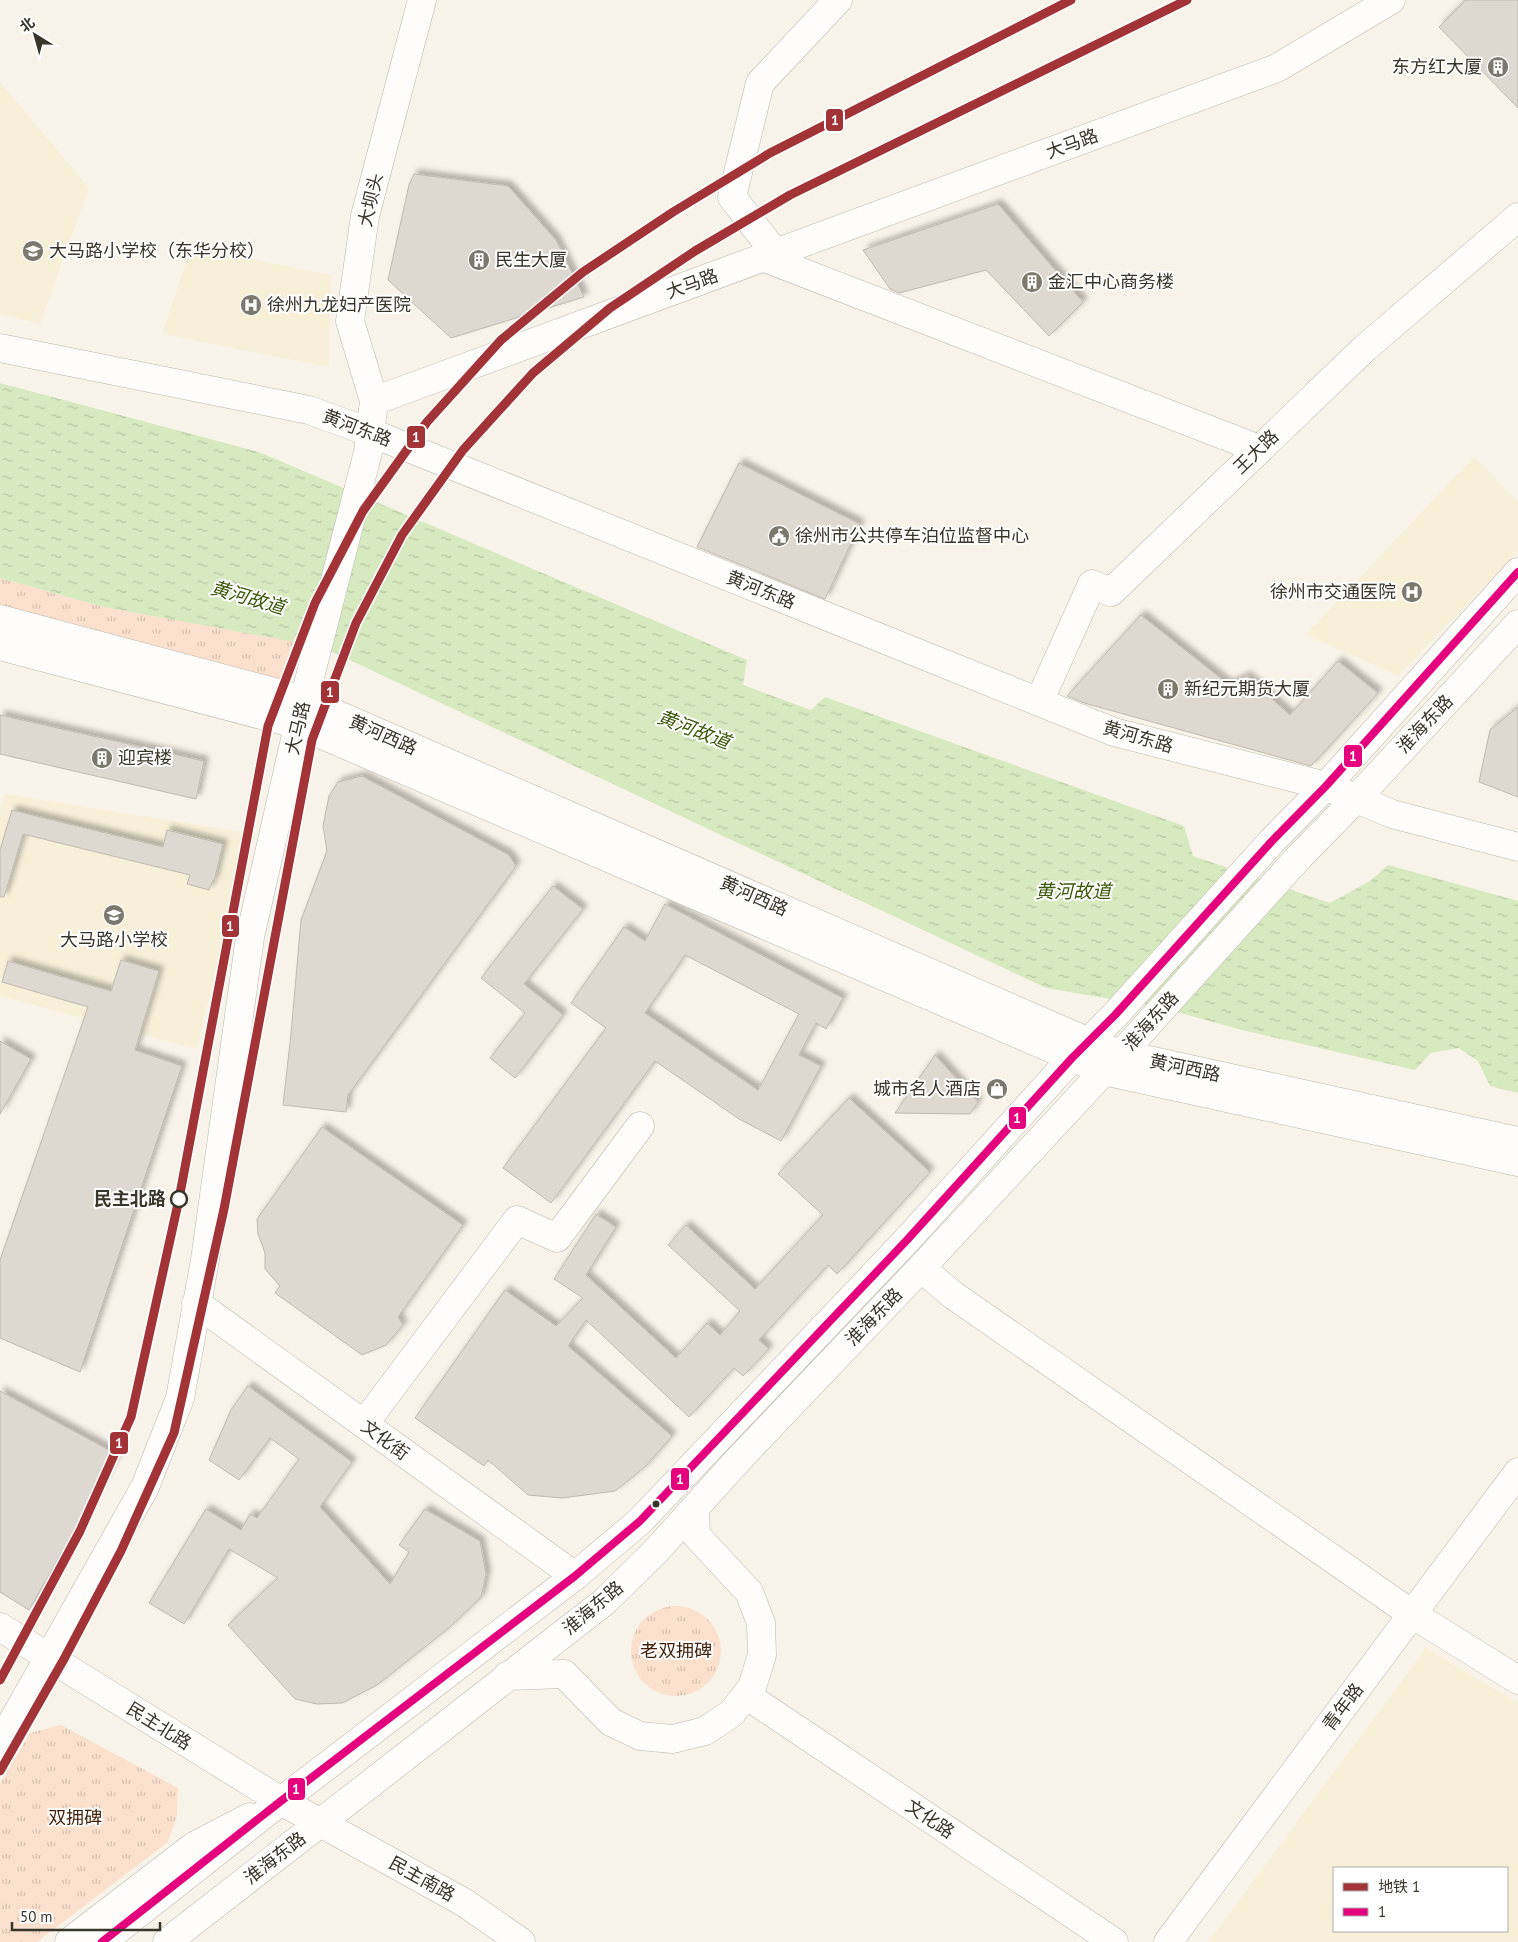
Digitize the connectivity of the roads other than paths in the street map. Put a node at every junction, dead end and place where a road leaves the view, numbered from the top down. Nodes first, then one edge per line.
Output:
1 (422, 0) edge
2 (838, 0) edge
3 (1391, 0) edge
4 (1518, 217) edge
5 (770, 256) junction
6 (0, 348) edge
7 (374, 401) junction
8 (369, 442) junction
9 (1259, 449) junction
10 (1518, 572) edge
11 (0, 619) edge
12 (1518, 624) edge
13 (0, 646) edge
14 (1039, 702) junction
15 (303, 705) junction
16 (1326, 786) junction
17 (1356, 799) junction
18 (1518, 847) edge
19 (1081, 1050) junction
20 (1113, 1062) junction
21 (640, 1126) dead end
22 (1518, 1141) edge
23 (1518, 1162) edge
24 (921, 1268) junction
25 (196, 1303) junction
26 (364, 1424) junction
27 (1518, 1472) edge
28 (695, 1510) junction
29 (575, 1576) junction
30 (1412, 1614) junction
31 (0, 1627) edge
32 (48, 1658) junction
33 (506, 1676) junction
34 (1518, 1680) edge
35 (746, 1695) junction
36 (0, 1744) edge
37 (281, 1801) junction
38 (320, 1822) junction
39 (69, 1942) edge
40 (102, 1942) edge
41 (167, 1942) edge
42 (521, 1942) edge
43 (1114, 1942) edge
44 (1168, 1942) edge

1 - 7 street, 大坝头
2 - 5 street
3 - 5 street, 大马路
4 - 9 street, 王大路
5 - 7 street, 大马路
5 - 9 street
6 - 8 street, 黄河东路
7 - 8 street, 大马路
8 - 14 street, 黄河东路
8 - 15 street, 大马路
9 - 14 street, 王大路
10 - 16 street, 淮海东路
11 - 15 street, 黄河西路
12 - 17 street, 淮海东路
13 - 15 street, 黄河西路
14 - 16 street, 黄河东路
15 - 19 street, 黄河西路
15 - 25 street, 大马路
16 - 17 street, 黄河东路
16 - 19 street, 淮海东路
17 - 18 street, 黄河东路
17 - 20 street, 淮海东路
19 - 20 street, 黄河西路
19 - 29 street, 淮海东路
20 - 22 street, 黄河西路
20 - 23 street, 黄河西路
20 - 24 street, 淮海东路
21 - 26 street
24 - 28 street, 淮海东路
24 - 30 street
25 - 26 street, 文化街
25 - 32 street, 大马路
26 - 29 street, 文化街
27 - 30 street, 青年路
28 - 33 street, 淮海东路
28 - 35 street
29 - 37 street, 淮海东路
30 - 34 street
30 - 44 street, 青年路
31 - 32 street, 民主北路
32 - 36 street, 大马路
32 - 37 street, 民主北路
33 - 35 street
33 - 38 street, 淮海东路
35 - 43 street, 文化路
37 - 38 street, 民主北路
37 - 39 street
37 - 40 street, 淮海东路
38 - 41 street, 淮海东路
38 - 42 street, 民主南路

